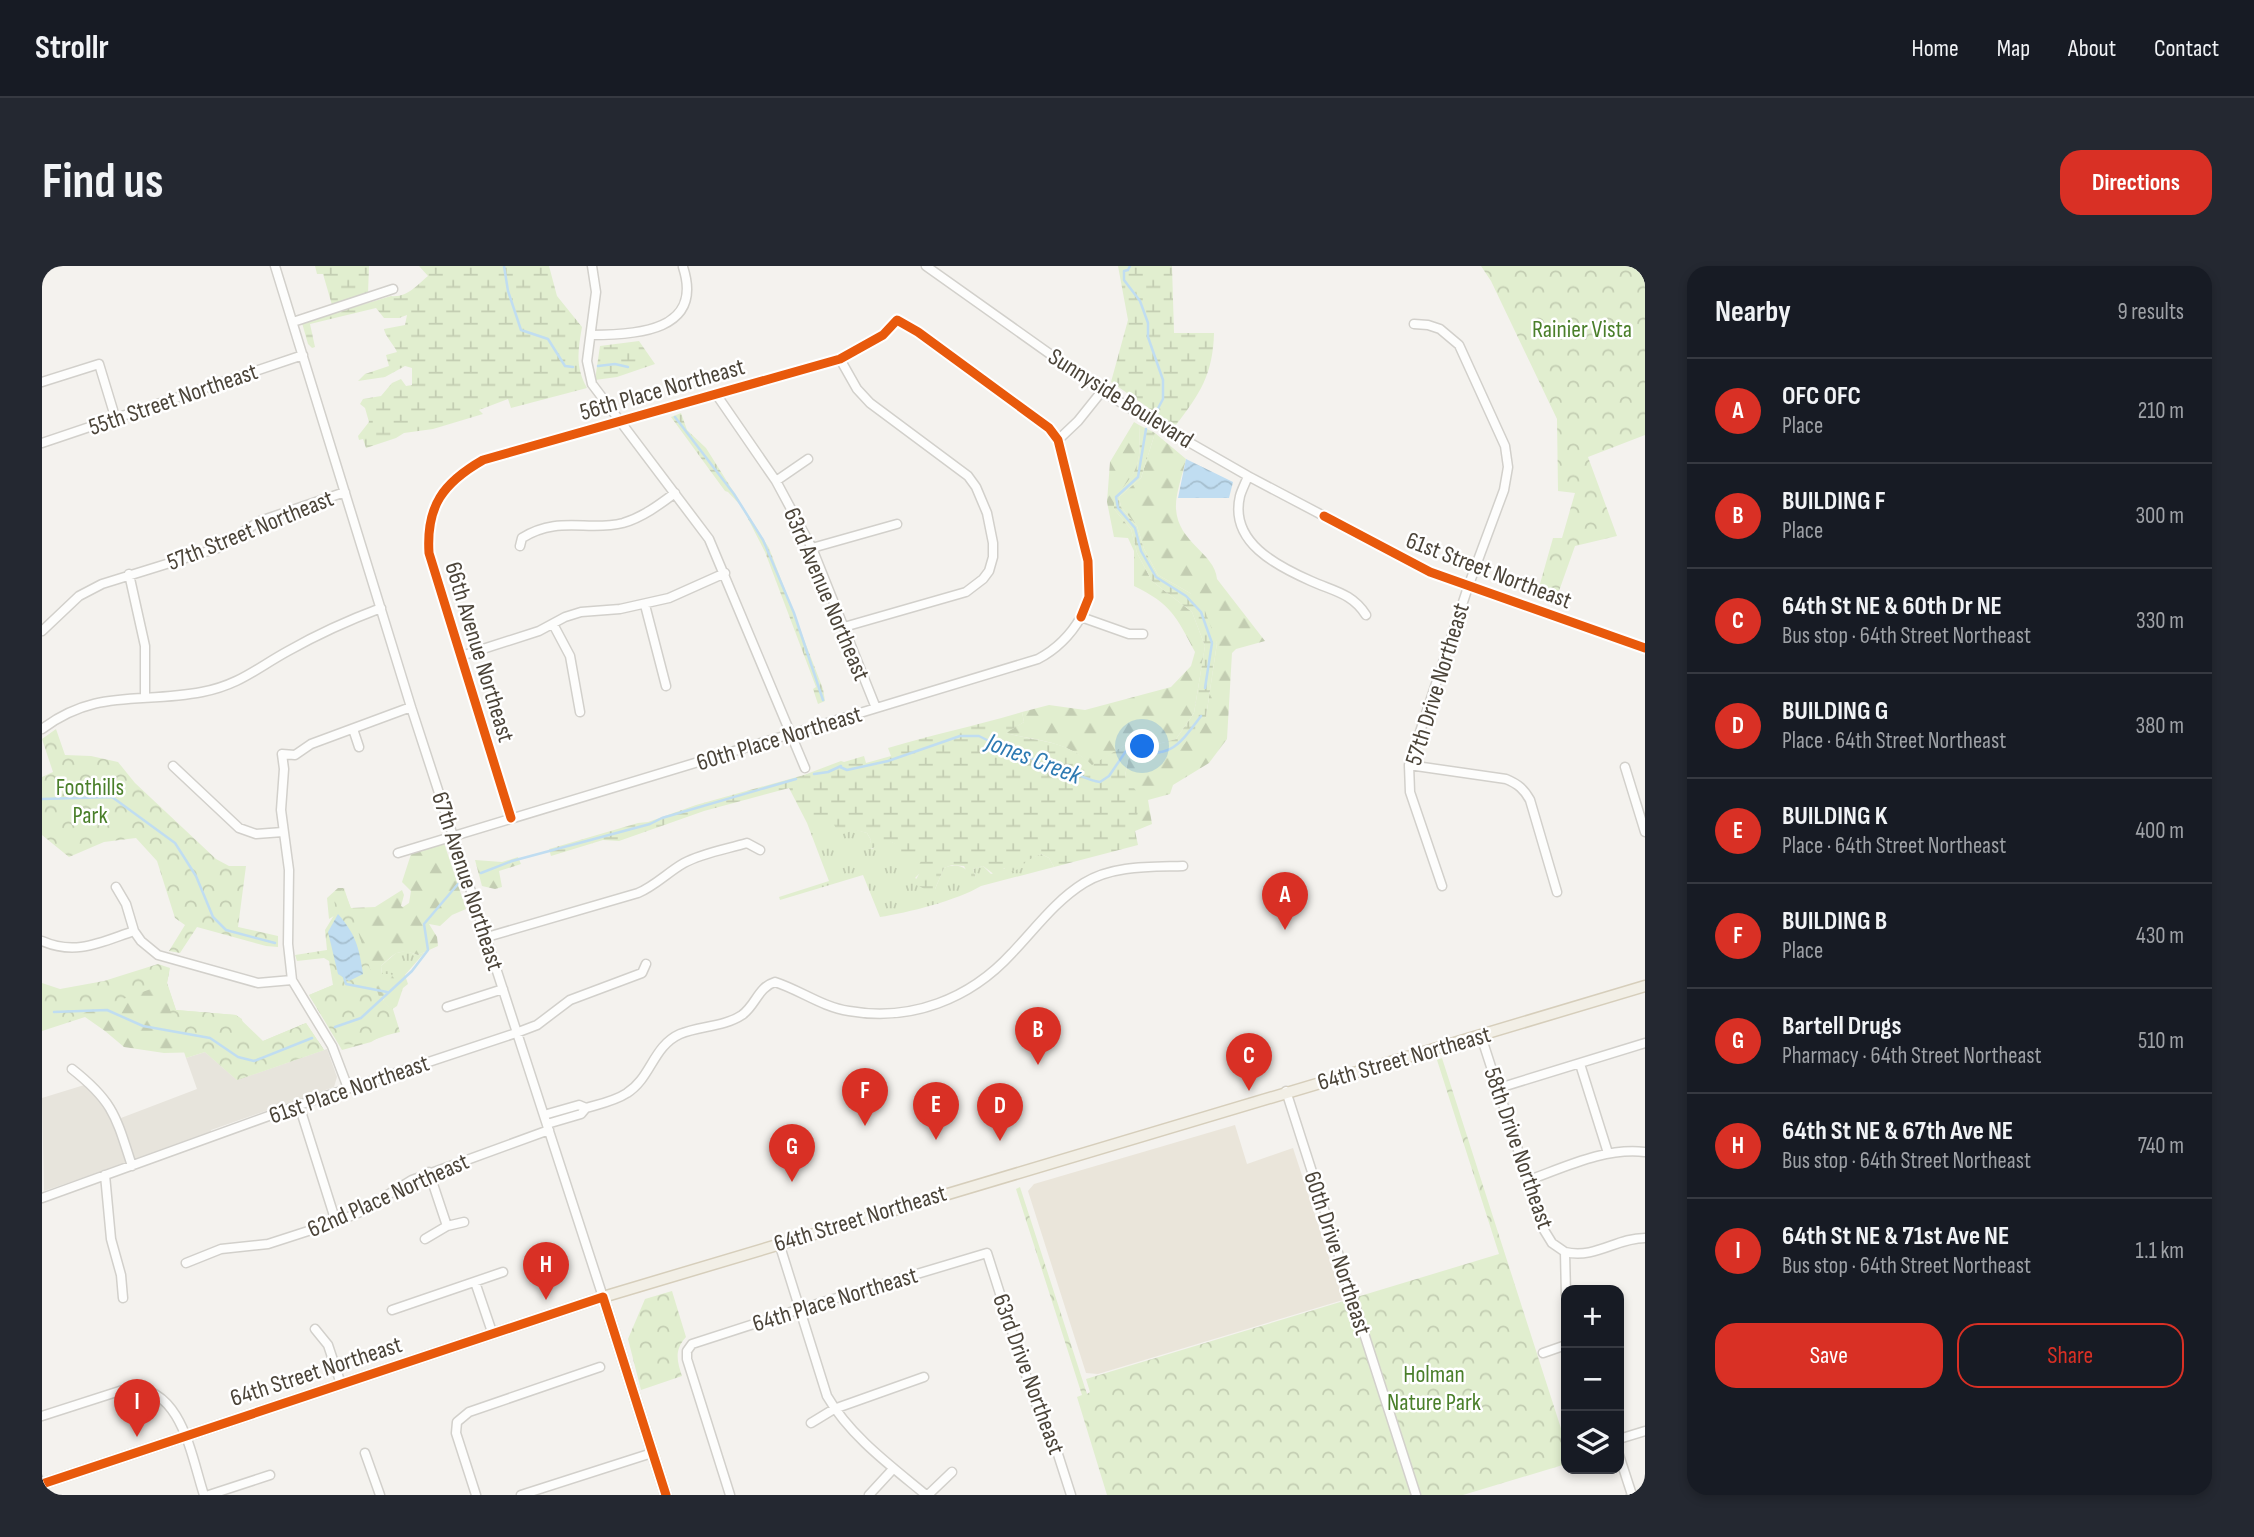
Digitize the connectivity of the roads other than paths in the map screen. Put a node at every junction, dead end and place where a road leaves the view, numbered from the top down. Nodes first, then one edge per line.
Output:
1 (275, 266) edge
2 (592, 266) edge
3 (926, 266) edge
4 (683, 267) edge
5 (393, 289) dead end
6 (293, 322) junction
7 (1414, 324) dead end
8 (591, 335) junction
9 (303, 355) junction
10 (840, 359) junction
11 (42, 382) edge
12 (1102, 391) junction
13 (716, 394) junction
14 (113, 410) dead end
15 (621, 420) junction
16 (1058, 440) junction
17 (42, 443) edge
18 (808, 459) dead end
19 (1248, 476) junction
20 (776, 481) junction
21 (345, 492) junction
22 (675, 493) junction
23 (438, 497) joint
24 (1324, 516) joint
25 (897, 524) dead end
26 (520, 546) dead end
27 (812, 548) junction
28 (725, 573) junction
29 (130, 574) junction
30 (1468, 587) junction
31 (645, 605) junction
32 (381, 608) junction
33 (1366, 615) dead end
34 (1082, 617) junction
35 (553, 624) junction
36 (844, 627) junction
37 (44, 629) edge
38 (1143, 634) dead end
39 (1645, 648) edge
40 (461, 656) junction
41 (666, 686) dead end
42 (145, 697) junction
43 (411, 707) junction
44 (876, 708) junction
45 (580, 712) dead end
46 (42, 729) edge
47 (353, 729) junction
48 (792, 734) junction
49 (359, 747) dead end
50 (1409, 765) junction
51 (173, 766) dead end
52 (1625, 767) dead end
53 (804, 768) dead end
54 (511, 818) junction
55 (283, 831) junction
56 (1645, 832) edge
57 (454, 836) junction
58 (760, 850) dead end
59 (398, 853) dead end
60 (1183, 866) dead end
61 (1441, 886) dead end
62 (116, 887) dead end
63 (1557, 892) dead end
64 (134, 931) junction
65 (487, 937) junction
66 (42, 942) edge
67 (646, 964) dead end
68 (292, 980) junction
69 (1645, 986) edge
70 (503, 989) junction
71 (447, 1007) dead end
72 (516, 1033) junction
73 (1481, 1036) junction
74 (1645, 1044) edge
75 (1580, 1064) junction
76 (72, 1069) dead end
77 (348, 1088) junction
78 (1499, 1088) junction
79 (1286, 1091) junction
80 (299, 1105) junction
81 (586, 1108) junction
82 (544, 1115) junction
83 (548, 1127) junction
84 (1645, 1152) edge
85 (1608, 1153) junction
86 (132, 1166) junction
87 (429, 1172) junction
88 (106, 1175) junction
89 (1529, 1180) junction
90 (42, 1198) edge
91 (335, 1222) junction
92 (464, 1222) dead end
93 (447, 1226) junction
94 (425, 1238) dead end
95 (1645, 1238) edge
96 (779, 1243) junction
97 (1565, 1252) junction
98 (987, 1253) joint
99 (186, 1263) dead end
100 (503, 1272) dead end
101 (475, 1282) junction
102 (1566, 1285) edge
103 (123, 1297) dead end
104 (603, 1297) junction
105 (800, 1309) junction
106 (392, 1310) dead end
107 (315, 1329) dead end
108 (492, 1332) junction
109 (1561, 1347) edge
110 (1543, 1353) dead end
111 (600, 1367) dead end
112 (924, 1377) dead end
113 (341, 1384) junction
114 (834, 1409) junction
115 (42, 1416) edge
116 (811, 1423) dead end
117 (1645, 1431) edge
118 (184, 1435) junction
119 (1624, 1437) edge
120 (365, 1453) dead end
121 (652, 1453) junction
122 (893, 1469) junction
123 (1624, 1470) edge
124 (951, 1472) dead end
125 (270, 1475) dead end
126 (42, 1484) edge
127 (46, 1495) edge
128 (206, 1495) edge
129 (380, 1495) edge
130 (476, 1495) edge
131 (521, 1495) edge
132 (666, 1495) edge
133 (730, 1495) edge
134 (869, 1495) edge
135 (927, 1495) edge
136 (1071, 1495) edge
137 (1416, 1495) edge
138 (1632, 1495) edge

1 - 6 street, 67th Avenue Northeast
2 - 8 street
3 - 12 street, Sunnyside Boulevard
4 - 8 street
5 - 6 street
6 - 9 street, 67th Avenue Northeast
7 - 30 street, 57th Drive Northeast
8 - 15 street
9 - 17 street, 55th Street Northeast
9 - 21 street, 67th Avenue Northeast
10 - 13 street, 56th Place Northeast
10 - 16 street, 56th Place Northeast
10 - 36 street
11 - 14 street
12 - 16 street
12 - 19 street, Sunnyside Boulevard
13 - 15 street, 56th Place Northeast
13 - 20 street, 63rd Avenue Northeast
15 - 22 street
15 - 23 street, 56th Place Northeast
16 - 34 street
18 - 20 street, 63rd Avenue Northeast
19 - 24 street, Sunnyside Boulevard
19 - 33 street
20 - 27 street, 63rd Avenue Northeast
21 - 29 street, 57th Street Northeast
21 - 32 street, 67th Avenue Northeast
22 - 26 street
22 - 28 street
23 - 40 street, 66th Avenue Northeast
24 - 30 street, 61st Street Northeast
25 - 27 street
27 - 36 street, 63rd Avenue Northeast
28 - 31 street
28 - 48 street
29 - 37 street, 57th Street Northeast
29 - 42 street
30 - 39 street, 61st Street Northeast
30 - 50 street, 57th Drive Northeast
31 - 35 street
31 - 41 street
32 - 42 street
32 - 43 street, 67th Avenue Northeast
34 - 38 street
34 - 44 street, 60th Place Northeast
35 - 40 street
35 - 45 street
36 - 44 street, 63rd Avenue Northeast
40 - 54 street, 66th Avenue Northeast
42 - 46 street
43 - 47 street
43 - 57 street, 67th Avenue Northeast
44 - 48 street, 60th Place Northeast
47 - 49 street
47 - 55 street
48 - 53 street
48 - 54 street, 60th Place Northeast
50 - 61 street, 57th Drive Northeast
50 - 63 street
51 - 55 street
52 - 56 street
54 - 57 street, 60th Place Northeast
55 - 68 street
57 - 59 street, 60th Place Northeast
57 - 65 street, 67th Avenue Northeast
58 - 65 street
60 - 81 street
62 - 64 street
64 - 66 street
64 - 68 street
65 - 70 street, 67th Avenue Northeast
67 - 72 street, 61st Place Northeast
68 - 77 street
69 - 73 main road, 64th Street Northeast
70 - 71 street
70 - 72 street, 67th Avenue Northeast
72 - 77 street, 61st Place Northeast
72 - 82 street, 67th Avenue Northeast
73 - 78 street, 58th Drive Northeast
73 - 79 main road, 64th Street Northeast
74 - 75 street
75 - 78 street
75 - 85 street
76 - 86 street
77 - 80 street, 61st Place Northeast
78 - 89 street, 58th Drive Northeast
79 - 96 main road, 64th Street Northeast
79 - 137 street, 60th Drive Northeast
80 - 86 street, 61st Place Northeast
80 - 91 street
81 - 82 street
81 - 83 street, 62nd Place Northeast
82 - 83 street, 67th Avenue Northeast
83 - 87 street, 62nd Place Northeast
83 - 104 street, 67th Avenue Northeast
84 - 85 street
85 - 89 street
86 - 88 street, 61st Place Northeast
87 - 91 street, 62nd Place Northeast
87 - 93 street
88 - 90 street, 61st Place Northeast
88 - 103 street
89 - 97 street, 58th Drive Northeast
91 - 99 street, 62nd Place Northeast
92 - 93 street
93 - 94 street
95 - 97 street
96 - 104 main road, 64th Street Northeast
96 - 105 street
97 - 102 street, 58th Drive Northeast
98 - 105 street, 64th Place Northeast
98 - 136 street, 63rd Drive Northeast
100 - 101 street
101 - 106 street
101 - 108 street
104 - 108 main road, 64th Street Northeast
104 - 121 main road, 67th Avenue Northeast
105 - 114 street
105 - 133 street, 64th Place Northeast
107 - 113 street
108 - 113 main road, 64th Street Northeast
109 - 110 street
111 - 130 street
112 - 114 street
113 - 118 main road, 64th Street Northeast
114 - 116 street
114 - 122 street
115 - 118 street
117 - 119 street
118 - 126 main road, 64th Street Northeast
118 - 128 street
120 - 129 street
121 - 131 street
121 - 132 main road, 67th Avenue Northeast
122 - 134 street
122 - 135 street
123 - 138 street
124 - 135 street
125 - 128 street
126 - 127 street

